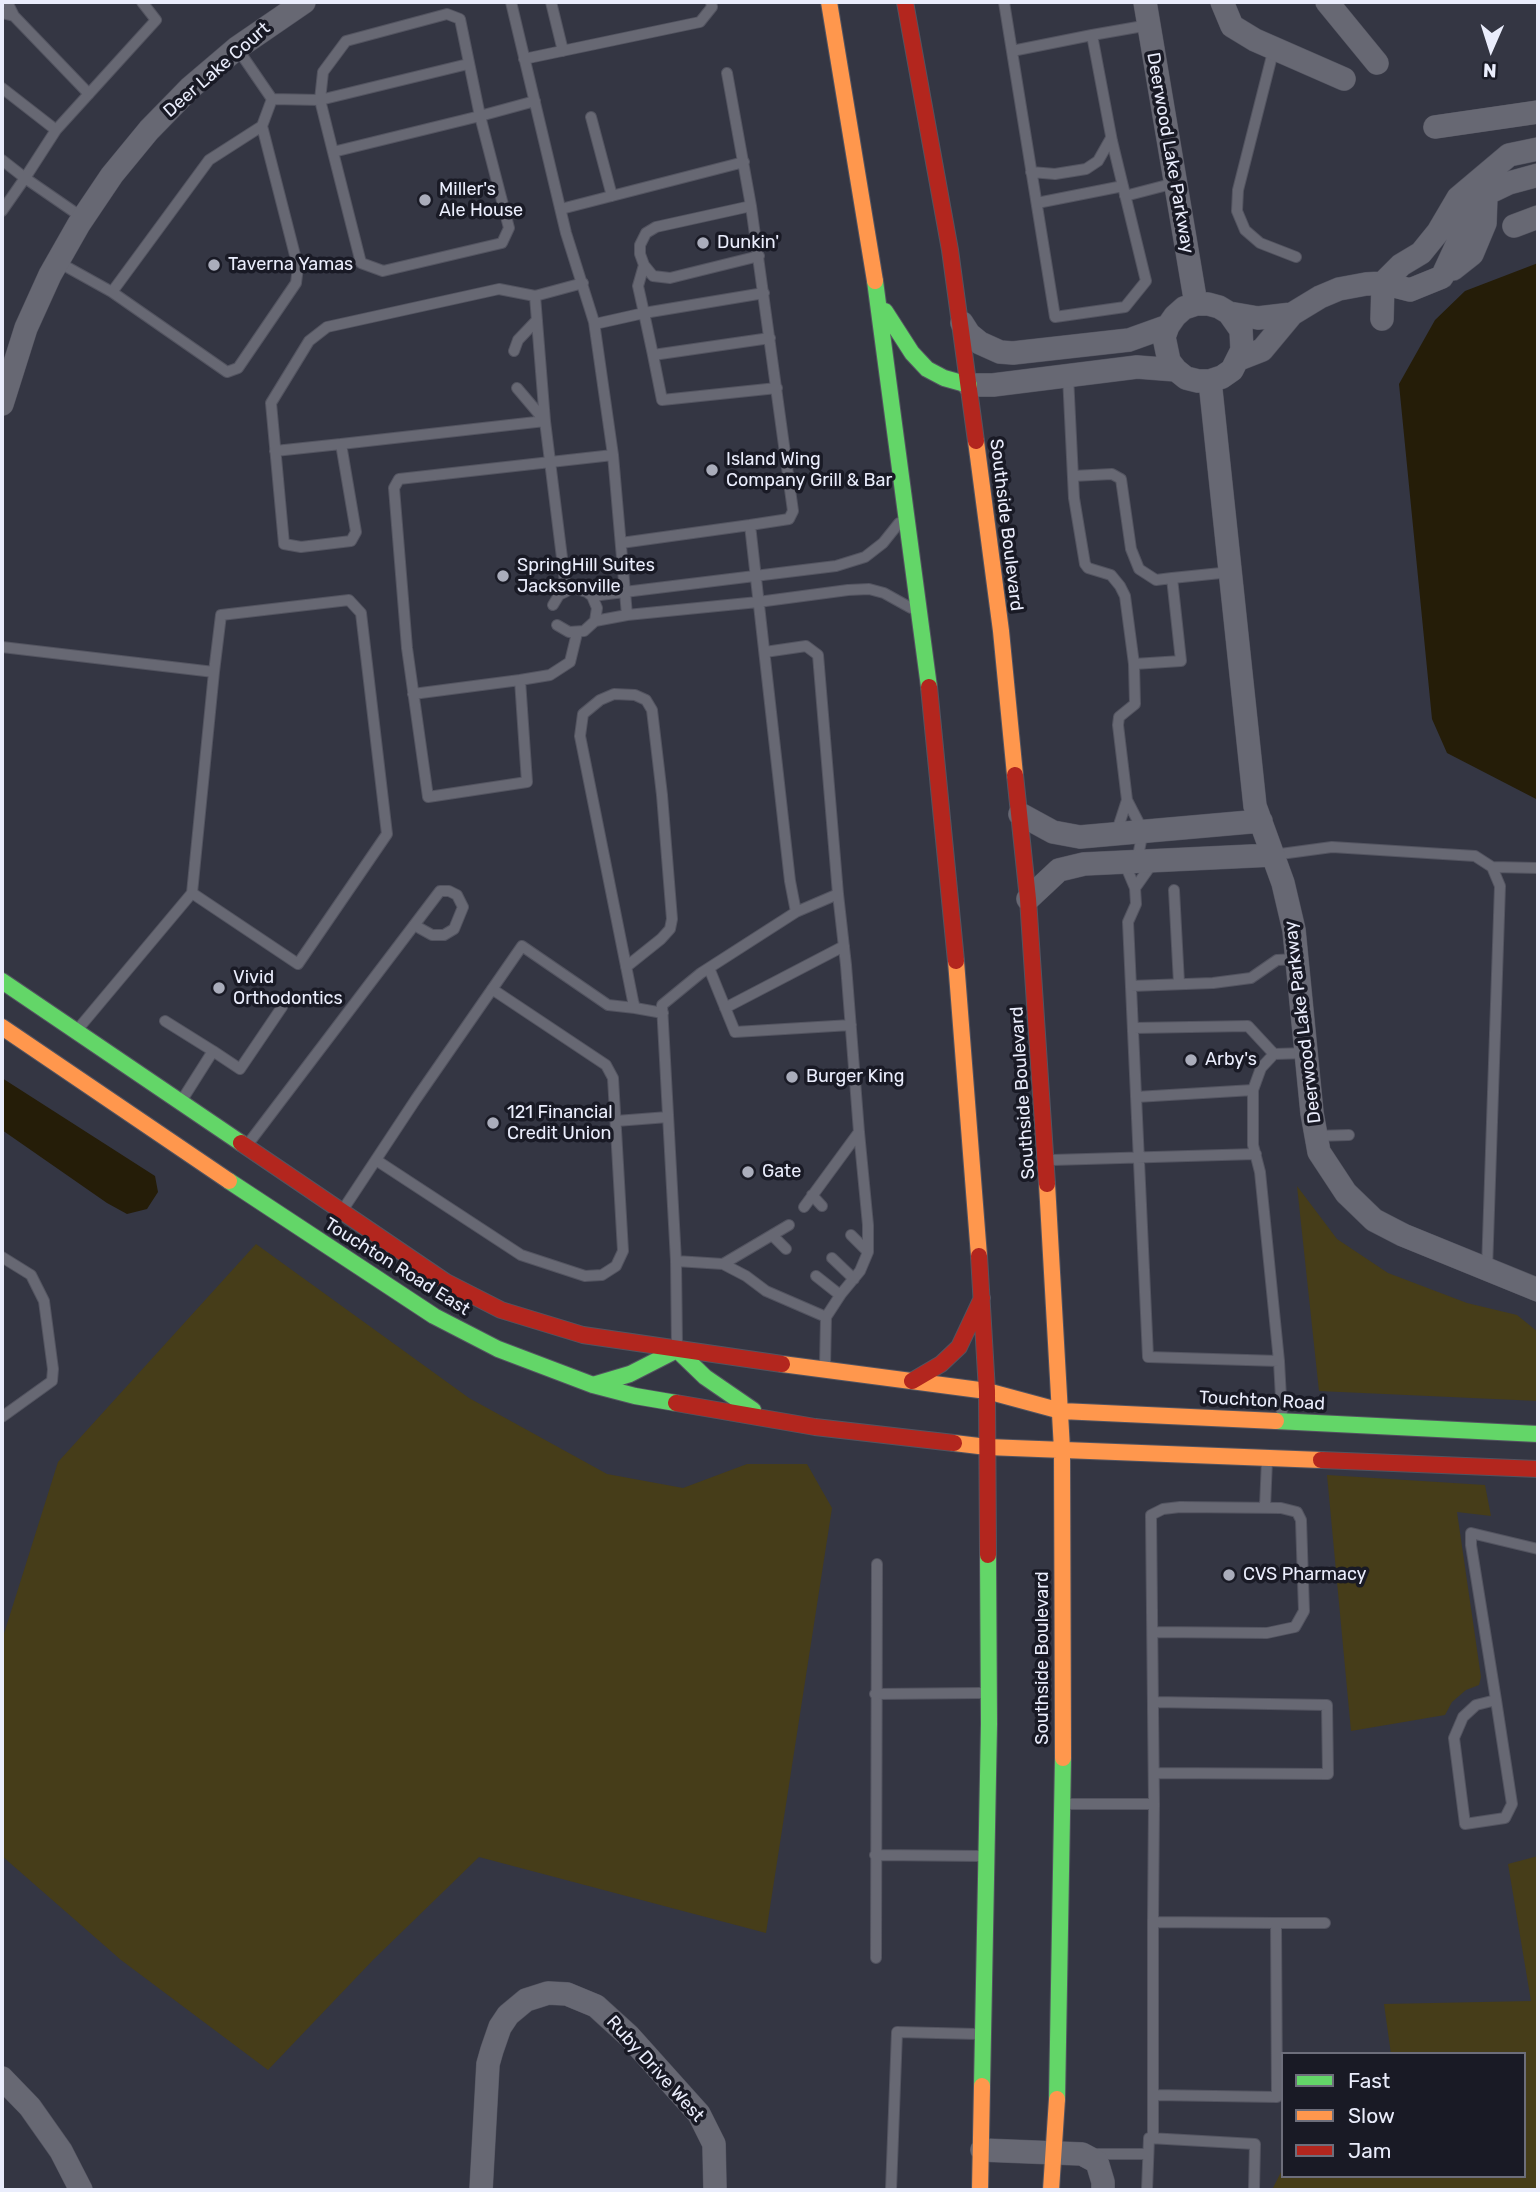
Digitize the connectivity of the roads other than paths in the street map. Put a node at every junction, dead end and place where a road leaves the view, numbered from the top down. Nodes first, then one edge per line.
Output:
1 (7, 2) edge
2 (142, 2) edge
3 (304, 2) edge
4 (511, 2) edge
5 (551, 2) edge
6 (711, 2) edge
7 (829, 2) edge
8 (905, 2) edge
9 (1004, 2) edge
10 (1145, 2) edge
11 (1222, 2) edge
12 (1327, 2) edge
13 (8, 14) edge
14 (1149, 25) junction
15 (1092, 35) junction
16 (237, 48) junction
17 (1274, 48) junction
18 (563, 51) junction
19 (1012, 51) junction
20 (524, 59) junction
21 (1377, 63) dead end
22 (468, 64) junction
23 (727, 73) dead end
24 (1344, 79) dead end
25 (2, 88) edge
26 (89, 94) junction
27 (272, 99) junction
28 (320, 100) junction
29 (535, 101) junction
30 (1538, 111) edge
31 (480, 116) junction
32 (591, 117) dead end
33 (262, 126) junction
34 (1435, 127) dead end
35 (56, 130) junction
36 (1111, 138) junction
37 (1538, 149) edge
38 (333, 152) junction
39 (2, 160) edge
40 (744, 162) junction
41 (1031, 172) junction
42 (1538, 175) edge
43 (25, 178) junction
44 (1175, 183) junction
45 (1124, 191) junction
46 (1486, 194) junction
47 (612, 196) junction
48 (1037, 203) junction
49 (751, 206) junction
50 (561, 209) junction
51 (2, 211) edge
52 (1538, 217) edge
53 (83, 218) junction
54 (1514, 226) dead end
55 (1453, 229) junction
56 (759, 256) junction
57 (1296, 257) dead end
58 (58, 262) junction
59 (644, 265) junction
60 (1443, 277) junction
61 (583, 283) junction
62 (1383, 283) junction
63 (112, 292) junction
64 (764, 293) junction
65 (535, 296) junction
66 (878, 300) junction
67 (1196, 304) junction
68 (643, 313) junction
69 (1229, 313) junction
70 (1292, 314) junction
71 (959, 318) junction
72 (1382, 319) dead end
73 (537, 320) junction
74 (594, 324) junction
75 (1168, 326) junction
76 (770, 338) junction
77 (514, 351) dead end
78 (653, 355) junction
79 (1239, 359) junction
80 (1176, 370) junction
81 (1068, 376) junction
82 (1210, 381) junction
83 (969, 385) junction
84 (517, 388) dead end
85 (776, 388) junction
86 (4, 390) edge
87 (545, 421) junction
88 (341, 444) junction
89 (275, 451) junction
90 (613, 455) junction
91 (551, 463) junction
92 (1073, 475) junction
93 (907, 512) junction
94 (750, 525) junction
95 (621, 543) junction
96 (1231, 572) junction
97 (756, 577) junction
98 (1172, 578) junction
99 (566, 590) junction
100 (625, 593) junction
101 (592, 596) junction
102 (758, 602) junction
103 (553, 605) dead end
104 (921, 613) junction
105 (627, 615) junction
106 (595, 621) junction
107 (557, 625) dead end
108 (576, 633) junction
109 (2, 648) edge
110 (765, 652) junction
111 (1133, 664) junction
112 (214, 672) junction
113 (520, 680) junction
114 (413, 694) junction
115 (1127, 800) junction
116 (1020, 814) junction
117 (1261, 821) junction
118 (1143, 831) junction
119 (1116, 834) junction
120 (1273, 855) junction
121 (1138, 861) junction
122 (1492, 867) junction
123 (1538, 868) edge
124 (1135, 888) junction
125 (1174, 890) dead end
126 (192, 893) junction
127 (838, 894) junction
128 (1028, 899) junction
129 (796, 912) junction
130 (414, 925) junction
131 (844, 946) junction
132 (1297, 959) junction
133 (626, 967) junction
134 (709, 968) junction
135 (2, 981) edge
136 (1180, 983) junction
137 (1131, 986) junction
138 (492, 989) junction
139 (282, 1007) dead end
140 (635, 1008) junction
141 (725, 1008) junction
142 (663, 1013) junction
143 (166, 1021) dead end
144 (851, 1025) junction
145 (2, 1027) edge
146 (1133, 1028) junction
147 (76, 1031) junction
148 (213, 1051) junction
149 (1307, 1053) junction
150 (1274, 1054) junction
151 (1253, 1090) junction
152 (1136, 1097) junction
153 (181, 1102) junction
154 (668, 1117) junction
155 (616, 1121) junction
156 (859, 1132) junction
157 (1349, 1135) dead end
158 (1316, 1136) junction
159 (1256, 1154) junction
160 (1139, 1157) junction
161 (376, 1160) junction
162 (1046, 1161) junction
163 (235, 1162) junction
164 (812, 1195) junction
165 (822, 1206) dead end
166 (804, 1207) dead end
167 (342, 1211) junction
168 (789, 1224) dead end
169 (772, 1235) junction
170 (851, 1235) dead end
171 (786, 1249) dead end
172 (868, 1252) junction
173 (2, 1257) edge
174 (832, 1258) dead end
175 (676, 1261) junction
176 (723, 1264) junction
177 (1488, 1269) junction
178 (816, 1276) dead end
179 (854, 1279) junction
180 (1538, 1290) edge
181 (840, 1295) junction
182 (982, 1298) junction
183 (826, 1317) junction
184 (677, 1350) junction
185 (1279, 1361) junction
186 (825, 1369) junction
187 (912, 1381) junction
188 (593, 1385) junction
189 (986, 1391) junction
190 (1061, 1411) junction
191 (2, 1417) edge
192 (762, 1417) junction
193 (1282, 1422) junction
194 (1538, 1434) edge
195 (987, 1447) junction
196 (1062, 1449) junction
197 (1267, 1457) junction
198 (1538, 1469) edge
199 (1265, 1507) junction
200 (1538, 1549) edge
201 (877, 1564) dead end
202 (1153, 1632) junction
203 (988, 1693) junction
204 (875, 1694) junction
205 (1496, 1700) junction
206 (1154, 1702) junction
207 (1154, 1773) junction
208 (1063, 1804) junction
209 (1154, 1804) junction
210 (876, 1855) junction
211 (987, 1856) junction
212 (1153, 1922) junction
213 (1276, 1923) junction
214 (1325, 1923) dead end
215 (876, 1958) dead end
216 (984, 2034) junction
217 (2, 2078) edge
218 (1153, 2095) junction
219 (1153, 2138) junction
220 (982, 2150) junction
221 (1053, 2152) junction
222 (1082, 2154) junction
223 (1149, 2154) junction
224 (81, 2190) edge
225 (481, 2190) edge
226 (715, 2190) edge
227 (891, 2190) edge
228 (980, 2190) edge
229 (1051, 2190) edge
230 (1103, 2190) edge
231 (1147, 2190) edge
232 (1254, 2190) edge

1 - 13 lane
2 - 26 lane
3 - 16 street, Deer Lake Court
4 - 20 lane
5 - 18 lane
6 - 18 lane
7 - 66 main road
8 - 71 main road, Southside Boulevard
9 - 19 lane
10 - 14 street, Deerwood Lake Parkway
11 - 17 street
12 - 21 street
13 - 26 lane
14 - 15 lane
14 - 44 street, Deerwood Lake Parkway
15 - 19 lane
15 - 36 lane
16 - 27 lane
16 - 53 street, Deer Lake Court
17 - 24 street
17 - 57 lane
18 - 20 lane
19 - 41 lane
20 - 29 lane
22 - 28 lane
22 - 28 lane
22 - 31 lane
23 - 40 lane
25 - 35 lane
26 - 35 lane
27 - 28 lane
27 - 33 lane
28 - 38 lane
29 - 31 lane
29 - 50 lane
30 - 34 street
31 - 38 lane
31 - 38 lane
32 - 47 lane
33 - 63 lane
33 - 63 lane
35 - 43 lane
36 - 41 lane
36 - 45 lane
37 - 55 street
39 - 43 lane
40 - 47 lane
40 - 49 lane
41 - 48 lane
42 - 46 street
43 - 51 lane
43 - 53 lane
44 - 45 lane
44 - 67 street, Deerwood Lake Parkway
45 - 48 lane
45 - 48 lane
46 - 55 street
46 - 60 street
47 - 50 lane
49 - 56 lane
49 - 59 lane
50 - 61 lane
52 - 54 street
53 - 58 street, Deer Lake Court
55 - 60 street
55 - 62 street
56 - 59 lane
56 - 64 lane
58 - 63 lane
58 - 86 street, Deer Lake Court
59 - 68 lane
60 - 62 street
61 - 65 lane
61 - 74 lane
62 - 70 street
62 - 72 street
64 - 68 lane
64 - 76 lane
65 - 73 lane
65 - 89 lane
66 - 83 main road
66 - 93 main road
67 - 69 street
67 - 75 street
68 - 74 lane
68 - 78 lane
69 - 70 street
69 - 79 street
70 - 79 street
71 - 75 street
71 - 83 main road, Southside Boulevard
73 - 77 lane
73 - 87 lane
74 - 90 lane
75 - 80 street
76 - 78 lane
76 - 85 lane
78 - 85 lane
79 - 82 street
80 - 81 street
80 - 82 street
81 - 83 street
81 - 92 lane
82 - 96 street, Deerwood Lake Parkway
83 - 116 main road, Southside Boulevard
84 - 87 lane
85 - 94 lane
87 - 88 lane
87 - 91 lane
88 - 89 lane
88 - 89 lane
90 - 91 lane
90 - 95 lane
91 - 99 lane
91 - 114 lane
92 - 98 lane
92 - 111 lane
93 - 97 lane
93 - 104 main road
94 - 95 lane
94 - 97 lane
95 - 100 lane
96 - 98 lane
96 - 117 street, Deerwood Lake Parkway
97 - 100 lane
97 - 102 lane
98 - 111 lane
99 - 101 lane
99 - 103 lane
100 - 101 lane
100 - 105 lane
101 - 106 lane
102 - 104 lane
102 - 105 lane
102 - 110 lane
104 - 182 main road
105 - 106 lane
106 - 108 lane
107 - 108 lane
108 - 113 lane
109 - 112 lane
110 - 127 lane
110 - 129 lane
111 - 115 lane
112 - 126 lane
112 - 126 lane
113 - 114 lane
113 - 114 lane
115 - 118 lane
115 - 119 lane
116 - 119 street
116 - 128 main road, Southside Boulevard
117 - 118 street
117 - 120 street, Deerwood Lake Parkway
118 - 119 street
118 - 121 lane
120 - 121 street
120 - 122 lane
120 - 132 street, Deerwood Lake Parkway
121 - 124 lane
121 - 124 lane
121 - 128 street
122 - 123 lane
122 - 177 lane
124 - 137 lane
125 - 136 lane
126 - 147 lane
127 - 129 lane
127 - 131 lane
128 - 162 main road, Southside Boulevard
129 - 134 lane
130 - 130 lane
130 - 163 lane
131 - 141 lane
131 - 144 lane
132 - 136 lane
132 - 149 street, Deerwood Lake Parkway
133 - 133 lane
133 - 140 lane
134 - 141 lane
134 - 142 lane
135 - 147 main road, Touchton Road East
136 - 137 lane
137 - 146 lane
138 - 140 lane
138 - 155 lane
138 - 161 lane
139 - 148 lane
140 - 142 lane
141 - 144 lane
142 - 154 lane
143 - 148 lane
144 - 156 lane
145 - 163 main road, Touchton Road East
146 - 150 lane
146 - 152 lane
147 - 153 main road, Touchton Road East
148 - 153 lane
149 - 150 lane
149 - 158 street, Deerwood Lake Parkway
150 - 151 lane
151 - 152 lane
151 - 159 lane
152 - 160 lane
153 - 163 main road, Touchton Road East
154 - 155 lane
154 - 175 lane
155 - 161 lane
156 - 164 lane
156 - 172 lane
157 - 158 lane
158 - 177 street, Deerwood Lake Parkway
159 - 160 lane
159 - 185 lane
160 - 162 lane
160 - 185 lane
161 - 167 lane
162 - 190 main road, Southside Boulevard
163 - 167 main road, Touchton Road East
163 - 188 main road, Touchton Road East
164 - 165 lane
164 - 166 lane
167 - 184 main road, Touchton Road East
168 - 169 lane
169 - 171 lane
169 - 176 lane
170 - 172 lane
172 - 179 lane
173 - 191 lane
174 - 179 lane
175 - 176 lane
175 - 184 lane
176 - 183 lane
177 - 180 street, Deerwood Lake Parkway
178 - 181 lane
179 - 181 lane
181 - 183 lane
182 - 187 main road
182 - 189 main road
183 - 186 lane
184 - 186 main road, Touchton Road East
184 - 188 main road
184 - 192 main road
185 - 193 lane
186 - 187 main road, Touchton Road East
187 - 189 main road, Touchton Road East
188 - 192 main road, Touchton Road East
189 - 190 main road, Touchton Road
189 - 195 main road
190 - 193 main road, Touchton Road
190 - 196 main road, Southside Boulevard
192 - 195 main road, Touchton Road East
193 - 194 main road, Touchton Road
195 - 196 main road
195 - 203 main road
196 - 197 main road
196 - 208 main road, Southside Boulevard
197 - 198 main road
197 - 199 lane
199 - 202 lane
199 - 202 lane
200 - 205 lane
201 - 204 lane
202 - 206 lane
203 - 204 lane
203 - 211 main road
204 - 210 lane
205 - 205 lane
206 - 207 lane
206 - 207 lane
207 - 209 lane
208 - 209 lane
208 - 221 main road, Southside Boulevard
209 - 212 lane
210 - 211 lane
210 - 215 lane
211 - 216 main road
212 - 213 lane
212 - 218 lane
213 - 214 lane
213 - 218 lane
216 - 220 main road
216 - 227 lane
217 - 224 street
218 - 219 lane
219 - 223 lane
219 - 232 lane
220 - 221 street
220 - 228 main road
221 - 222 street
221 - 229 main road, Southside Boulevard
222 - 223 lane
222 - 230 street
223 - 231 lane
225 - 226 street, Ruby Drive West

